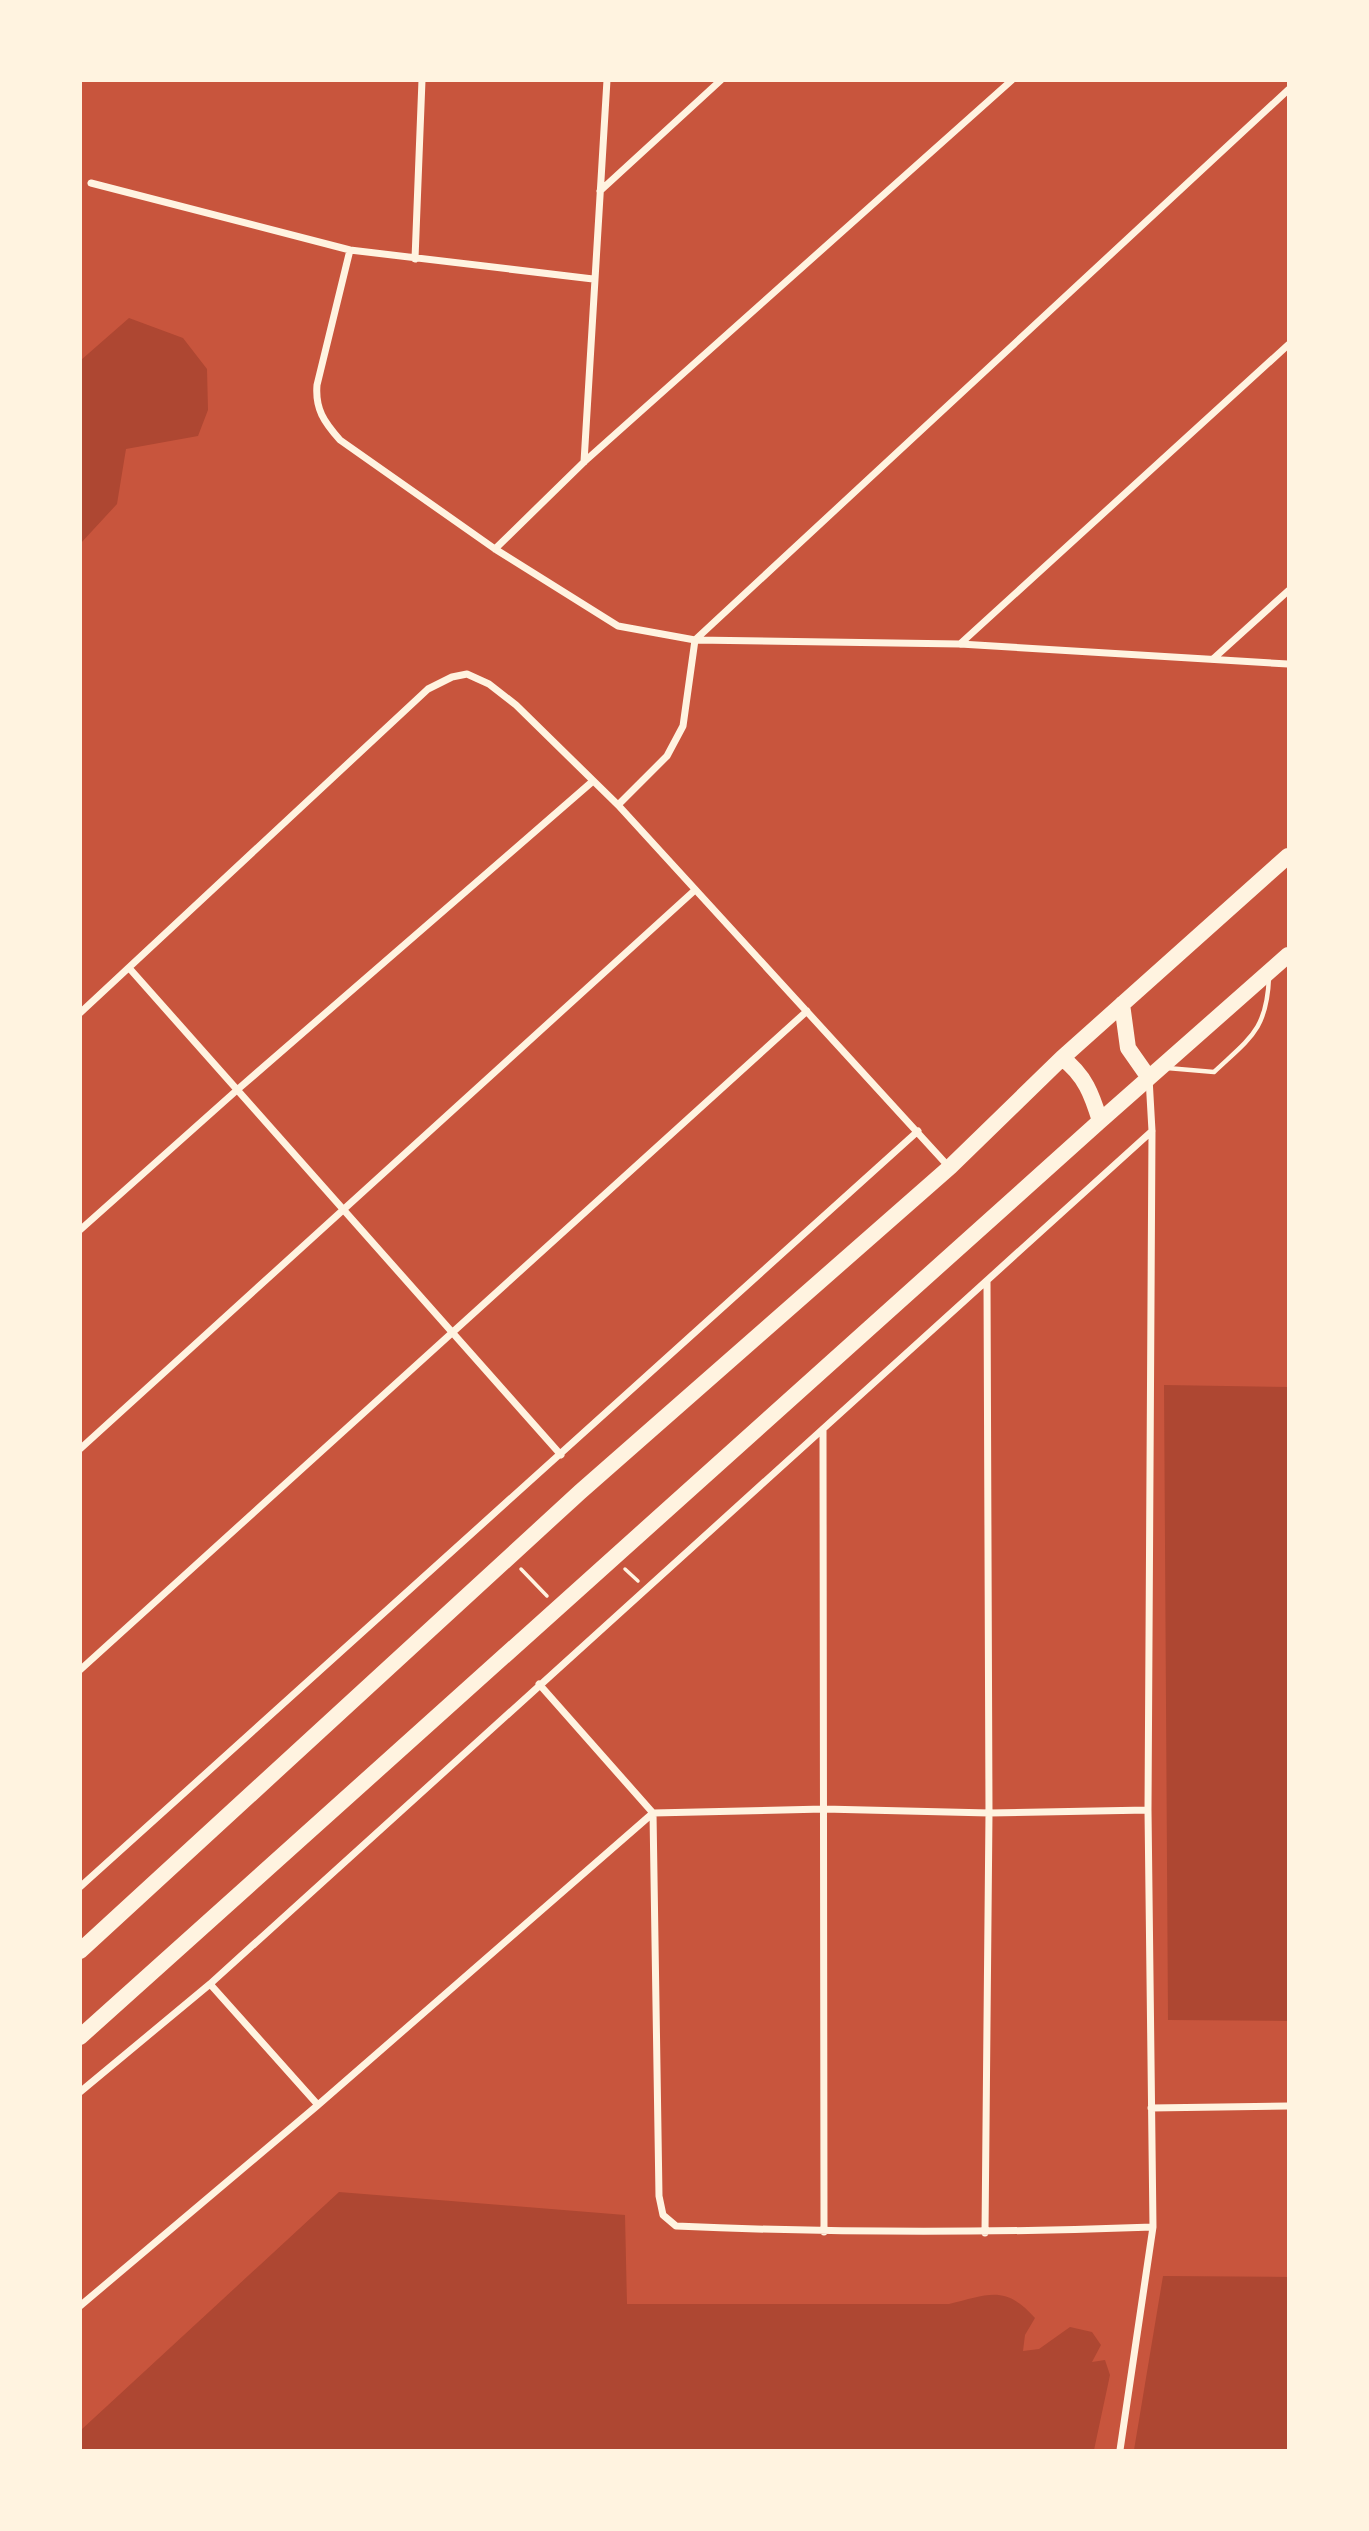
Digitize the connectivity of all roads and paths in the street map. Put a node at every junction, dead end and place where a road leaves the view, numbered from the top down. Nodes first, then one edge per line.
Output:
1 (422, 80) edge
2 (607, 80) edge
3 (721, 80) edge
4 (1012, 80) edge
5 (1289, 90) edge
6 (91, 183) dead end
7 (600, 191) junction
8 (350, 250) junction
9 (415, 259) junction
10 (593, 279) junction
11 (1289, 345) edge
12 (584, 462) junction
13 (495, 549) junction
14 (1289, 591) edge
15 (695, 640) junction
16 (960, 644) junction
17 (1213, 659) junction
18 (1289, 664) edge
19 (593, 781) junction
20 (618, 805) junction
21 (1289, 856) edge
22 (695, 890) junction
23 (1289, 956) edge
24 (130, 970) junction
25 (1269, 973) junction
26 (1122, 1004) junction
27 (807, 1011) junction
28 (80, 1013) edge
29 (1062, 1058) junction
30 (1155, 1073) junction
31 (237, 1090) junction
32 (1100, 1121) junction
33 (918, 1131) junction
34 (1152, 1131) junction
35 (950, 1167) junction
36 (343, 1209) junction
37 (80, 1230) edge
38 (987, 1280) junction
39 (454, 1334) junction
40 (823, 1429) junction
41 (80, 1450) edge
42 (561, 1455) junction
43 (510, 1556) junction
44 (614, 1558) junction
45 (645, 1588) junction
46 (558, 1608) junction
47 (80, 1670) edge
48 (539, 1684) junction
49 (824, 1809) junction
50 (1148, 1810) junction
51 (653, 1813) junction
52 (989, 1814) junction
53 (80, 1887) edge
54 (80, 1951) edge
55 (210, 1983) junction
56 (80, 2037) edge
57 (80, 2092) edge
58 (318, 2105) junction
59 (1289, 2106) edge
60 (1151, 2108) junction
61 (1153, 2227) junction
62 (824, 2232) junction
63 (985, 2233) junction
64 (80, 2306) edge
65 (1120, 2451) edge

1 - 9 street
2 - 7 street
3 - 7 street
4 - 12 street
5 - 15 street
6 - 8 street
7 - 10 street
8 - 9 street
8 - 13 street
9 - 10 street
10 - 12 street
11 - 16 street
12 - 13 street
13 - 15 street
14 - 17 street
15 - 16 street
15 - 20 street
16 - 17 street
17 - 18 street
19 - 20 street
19 - 24 street
19 - 31 street
20 - 22 street
21 - 26 main road
22 - 27 street
22 - 36 street
23 - 25 main road
24 - 28 street
24 - 31 street
25 - 30 main road
25 - 30 lane
26 - 29 main road
26 - 30 main road
27 - 33 street
27 - 39 street
29 - 32 main road
29 - 35 main road
30 - 32 main road
30 - 34 street
31 - 36 street
31 - 37 street
32 - 44 main road
33 - 35 street
33 - 42 street
34 - 38 street
34 - 50 street
35 - 43 main road
36 - 39 street
36 - 41 street
38 - 40 street
38 - 52 street
39 - 42 street
39 - 47 street
40 - 45 street
40 - 49 street
42 - 53 street
43 - 46 path
43 - 54 main road
44 - 45 path
44 - 46 main road
45 - 48 street
46 - 56 main road
48 - 51 street
48 - 55 street
49 - 51 street
49 - 52 street
49 - 62 street
50 - 52 street
50 - 60 street
51 - 58 street
51 - 62 street
52 - 63 street
55 - 57 street
55 - 58 street
58 - 64 street
59 - 60 street
60 - 61 street
61 - 63 street
61 - 65 street
62 - 63 street

